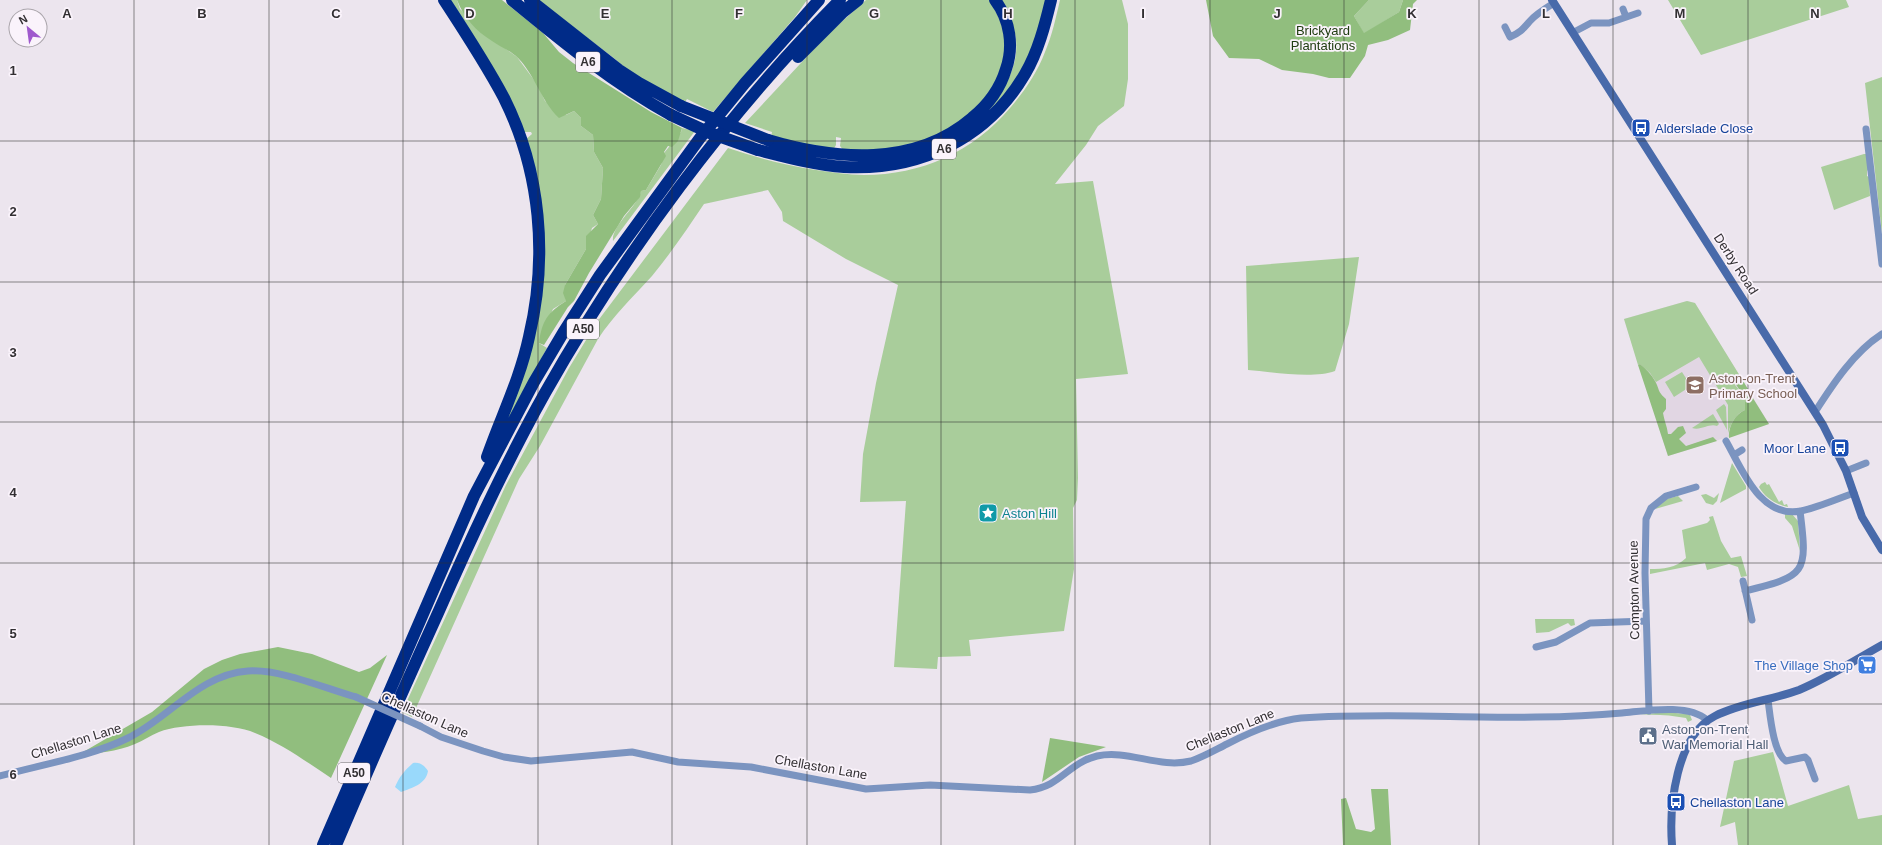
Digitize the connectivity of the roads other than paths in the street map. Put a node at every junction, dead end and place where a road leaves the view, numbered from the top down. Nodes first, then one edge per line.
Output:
1 (444, 0) edge
2 (512, 0) edge
3 (530, 0) edge
4 (819, 0) edge
5 (840, 0) edge
6 (858, 0) edge
7 (995, 0) edge
8 (1051, 0) edge
9 (1553, 1) edge
10 (1623, 9) dead end
11 (1638, 13) dead end
12 (1626, 17) junction
13 (1506, 27) dead end
14 (1574, 32) junction
15 (734, 119) junction
16 (1866, 129) dead end
17 (1882, 264) edge
18 (1882, 334) edge
19 (1816, 412) junction
20 (1726, 441) dead end
21 (1742, 450) dead end
22 (1734, 455) junction
23 (1866, 463) dead end
24 (1846, 471) junction
25 (1696, 488) dead end
26 (1854, 493) junction
27 (474, 496) junction
28 (1800, 511) junction
29 (1882, 550) edge
30 (1743, 581) dead end
31 (1745, 591) junction
32 (1752, 620) dead end
33 (1646, 621) junction
34 (1882, 646) edge
35 (1536, 647) dead end
36 (1768, 700) junction
37 (1649, 711) junction
38 (1707, 720) junction
39 (0, 776) edge
40 (1815, 779) dead end
41 (323, 845) edge
42 (336, 845) edge
43 (1672, 845) edge

1 - 27 highway
2 - 8 highway, A6, bridge
3 - 7 highway, bridge
4 - 27 highway, A50
5 - 15 highway, A50
6 - 15 highway
9 - 13 street
9 - 14 street, Derby Road
10 - 12 street
11 - 12 street
12 - 14 street
14 - 19 street, Derby Road
15 - 42 highway, A50
16 - 17 street
18 - 19 street
19 - 24 street, Derby Road
20 - 22 street
21 - 22 street
22 - 28 street
23 - 24 street
24 - 26 street, Derby Road
25 - 33 street, Compton Avenue
26 - 28 street
26 - 29 street, Derby Road
27 - 41 highway, A50
28 - 31 street
30 - 31 street
31 - 32 street
33 - 35 street
33 - 37 street, Compton Avenue
34 - 36 street
36 - 38 street
36 - 40 street
37 - 38 street, Chellaston Lane
37 - 39 street, Chellaston Lane, bridge
38 - 43 street

